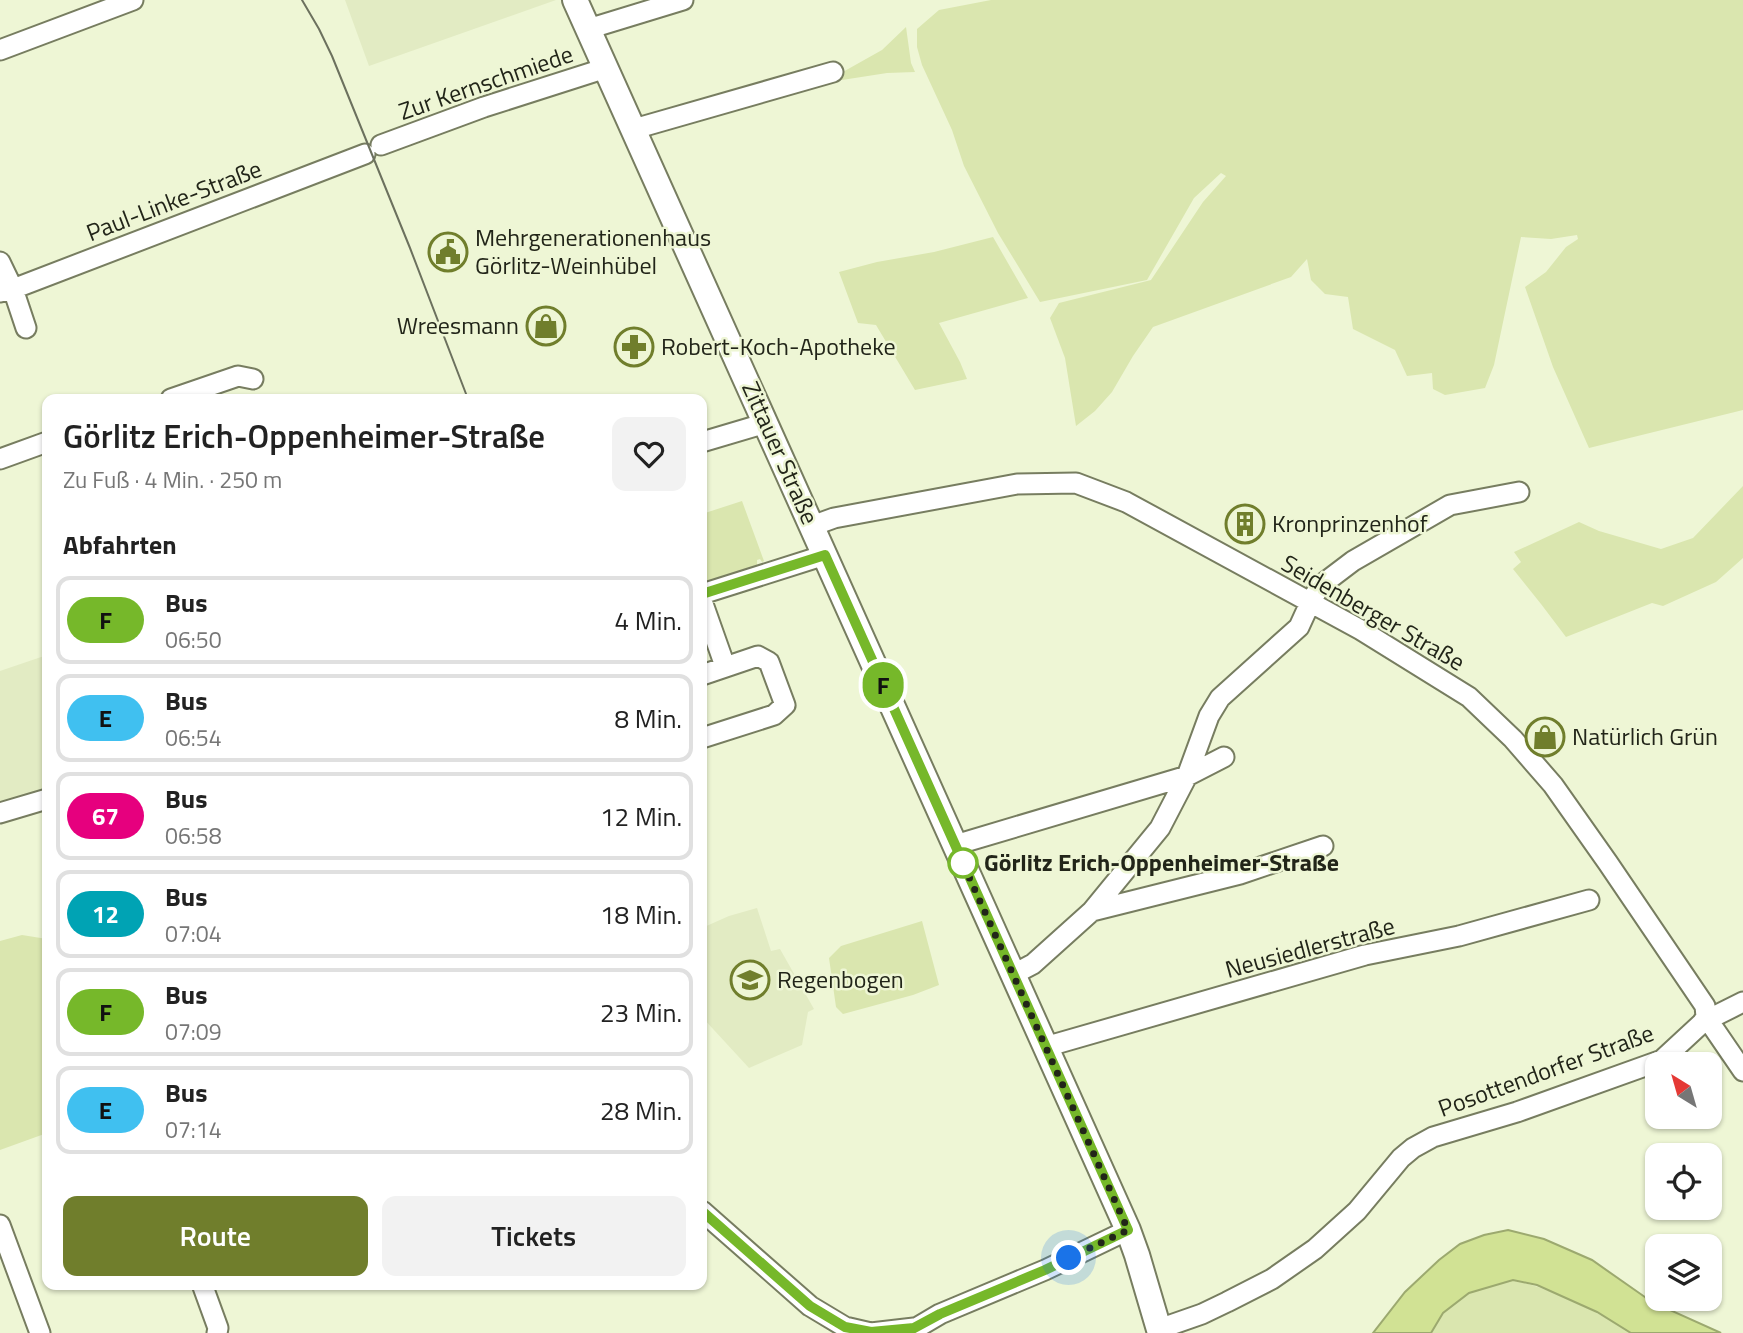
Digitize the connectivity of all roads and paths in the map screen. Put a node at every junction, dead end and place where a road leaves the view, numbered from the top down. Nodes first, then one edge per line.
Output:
1 (133, 0) edge
2 (575, 0) edge
3 (683, 0) edge
4 (588, 29) junction
5 (0, 50) edge
6 (606, 68) junction
7 (833, 72) dead end
8 (634, 129) junction
9 (373, 150) joint
10 (0, 262) edge
11 (6, 291) edge
12 (26, 328) dead end
13 (253, 379) dead end
14 (186, 394) edge
15 (766, 423) junction
16 (707, 441) edge
17 (42, 444) edge
18 (0, 459) edge
19 (1519, 492) dead end
20 (812, 526) junction
21 (825, 555) junction
22 (707, 592) edge
23 (1310, 603) junction
24 (707, 615) edge
25 (725, 666) junction
26 (707, 673) edge
27 (707, 736) edge
28 (1224, 757) dead end
29 (1187, 776) junction
30 (42, 800) edge
31 (0, 813) edge
32 (955, 845) junction
33 (1323, 846) dead end
34 (1589, 900) dead end
35 (1092, 911) junction
36 (1013, 975) junction
37 (1743, 1002) edge
38 (1706, 1017) junction
39 (1045, 1047) junction
40 (1743, 1071) edge
41 (707, 1215) edge
42 (0, 1225) edge
43 (1128, 1230) junction
44 (204, 1290) edge
45 (846, 1330) edge
46 (911, 1331) edge
47 (1160, 1331) edge
48 (40, 1333) edge
49 (218, 1333) edge

1 - 5 street
2 - 4 main road, Zittauer Straße
3 - 4 street
4 - 6 main road, Zittauer Straße
6 - 8 main road, Zittauer Straße
6 - 9 street, Zur Kernschmiede
7 - 8 street
8 - 15 main road, Zittauer Straße
9 - 11 street, Paul-Linke-Straße
10 - 11 street
11 - 12 street
13 - 14 street
15 - 16 street
15 - 20 main road, Zittauer Straße
17 - 18 street
19 - 23 street
20 - 21 main road, Zittauer Straße
20 - 23 street, Seidenberger Straße
21 - 22 street
21 - 32 main road, Zittauer Straße
23 - 29 street
23 - 38 street, Seidenberger Straße
24 - 25 street
25 - 26 street
25 - 27 street
28 - 29 street
29 - 32 street
29 - 35 street
30 - 31 street
32 - 36 main road, Zittauer Straße
33 - 35 street
34 - 39 street, Neusiedlerstraße
35 - 36 street
36 - 39 main road, Zittauer Straße
37 - 38 street
38 - 40 street, Seidenberger Straße
38 - 47 street, Posottendorfer Straße
39 - 43 main road, Zittauer Straße
41 - 45 street
42 - 48 street
43 - 46 street
43 - 47 main road, Zittauer Straße
44 - 49 street
45 - 46 street

